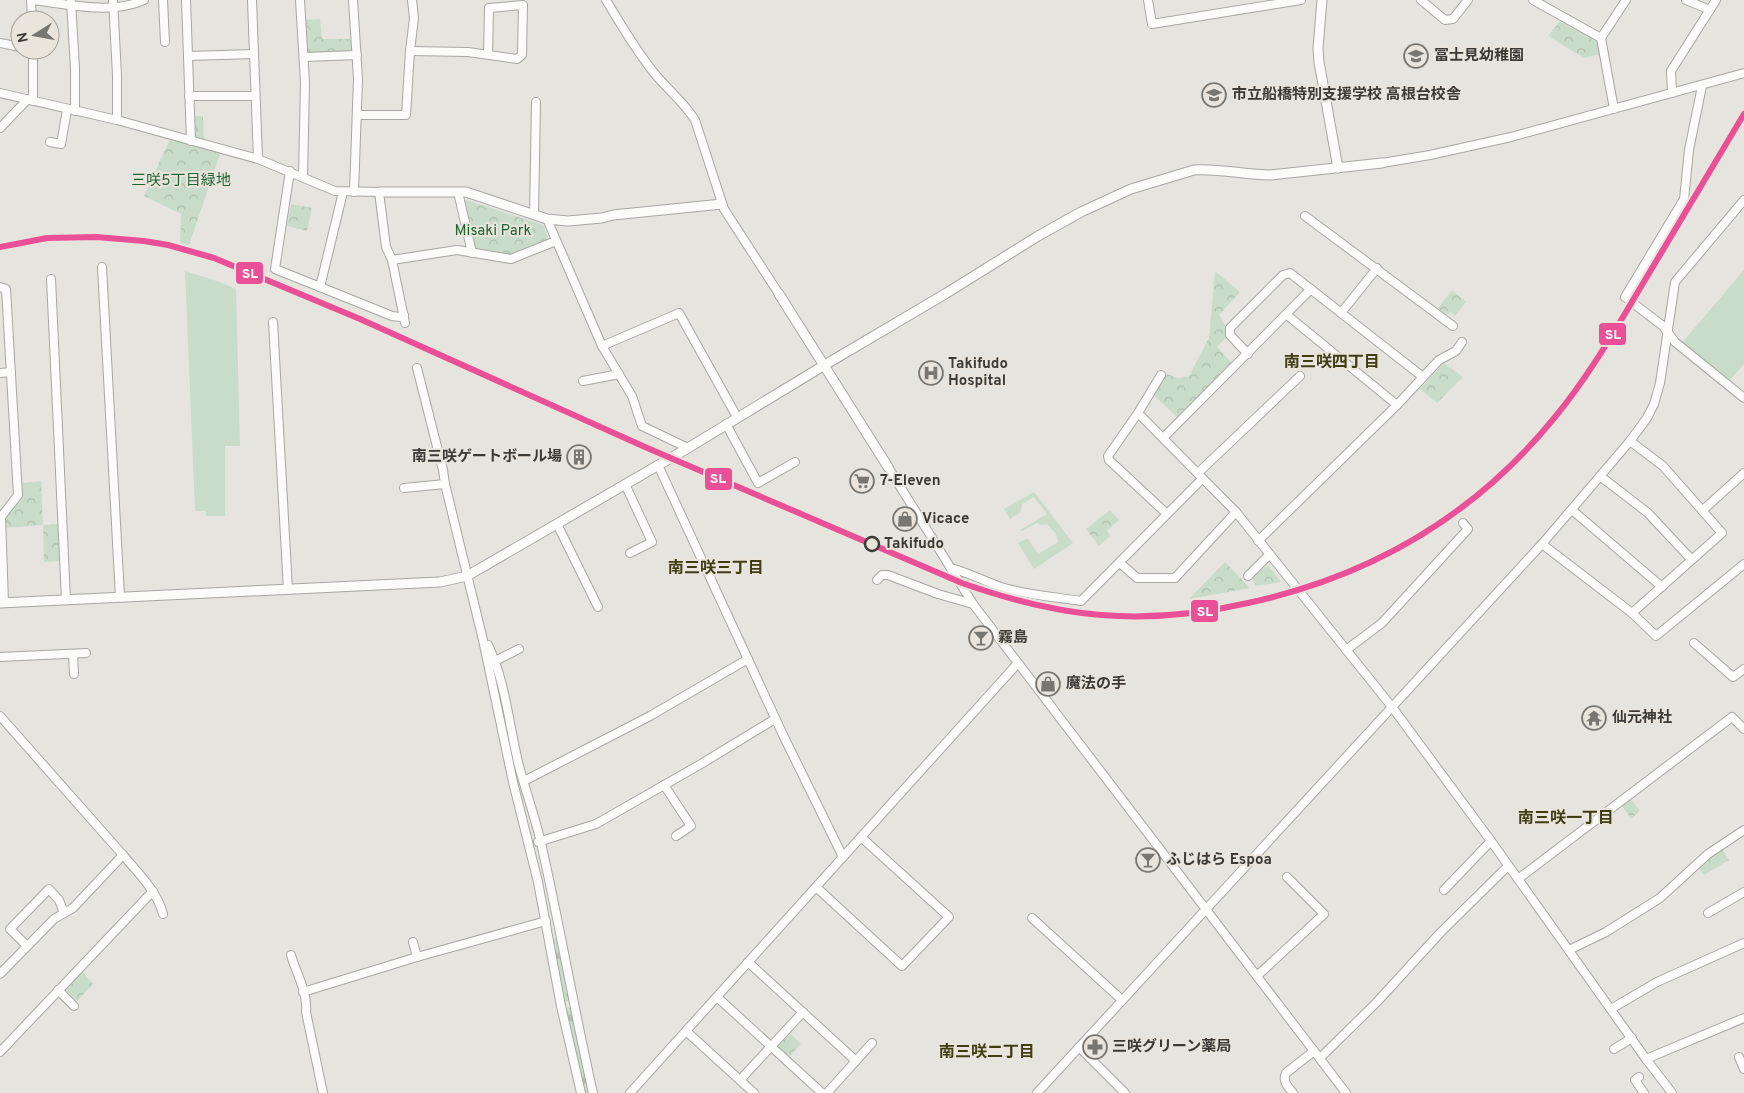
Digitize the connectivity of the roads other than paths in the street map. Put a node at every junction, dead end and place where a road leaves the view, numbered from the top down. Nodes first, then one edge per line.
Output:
1 (32, 0) edge
2 (144, 0) edge
3 (163, 0) edge
4 (186, 0) edge
5 (252, 0) edge
6 (300, 0) edge
7 (353, 0) edge
8 (412, 0) edge
9 (606, 0) edge
10 (1148, 0) edge
11 (1301, 0) edge
12 (1322, 0) edge
13 (1421, 0) edge
14 (1468, 0) edge
15 (1626, 0) edge
16 (1686, 0) edge
17 (1716, 0) edge
18 (1537, 1) edge
19 (71, 2) edge
20 (113, 4) edge
21 (1710, 10) junction
22 (1601, 38) junction
23 (165, 42) dead end
24 (410, 51) junction
25 (254, 54) junction
26 (357, 55) junction
27 (488, 55) junction
28 (188, 56) junction
29 (304, 57) junction
30 (32, 60) edge
31 (1744, 73) edge
32 (1702, 86) junction
33 (1672, 93) junction
34 (0, 94) edge
35 (189, 96) junction
36 (255, 96) junction
37 (30, 100) junction
38 (536, 102) dead end
39 (1614, 109) junction
40 (71, 110) junction
41 (357, 115) junction
42 (117, 120) junction
43 (0, 128) edge
44 (191, 141) junction
45 (50, 142) dead end
46 (258, 159) junction
47 (1382, 163) joint
48 (1338, 168) junction
49 (290, 172) junction
50 (303, 177) junction
51 (343, 192) junction
52 (354, 192) junction
53 (379, 192) junction
54 (458, 192) junction
55 (1744, 200) edge
56 (722, 204) junction
57 (534, 215) junction
58 (1306, 216) dead end
59 (547, 219) junction
60 (556, 241) junction
61 (472, 253) junction
62 (392, 260) junction
63 (102, 267) dead end
64 (1377, 268) junction
65 (51, 279) dead end
66 (0, 287) edge
67 (320, 287) junction
68 (1311, 289) junction
69 (779, 294) joint
70 (1341, 313) junction
71 (1286, 315) junction
72 (273, 322) dead end
73 (1453, 326) dead end
74 (1668, 333) junction
75 (1462, 342) dead end
76 (602, 346) junction
77 (1248, 354) junction
78 (823, 366) junction
79 (417, 368) dead end
80 (11, 372) junction
81 (0, 373) edge
82 (618, 374) junction
83 (1161, 375) dead end
84 (1300, 376) dead end
85 (1423, 377) junction
86 (583, 381) dead end
87 (1744, 398) edge
88 (1397, 405) junction
89 (1138, 413) junction
90 (737, 417) junction
91 (726, 424) junction
92 (1164, 438) junction
93 (1630, 441) junction
94 (688, 448) junction
95 (795, 462) dead end
96 (658, 465) junction
97 (888, 467) joint
98 (1744, 473) edge
99 (1200, 476) junction
100 (1600, 476) junction
101 (444, 484) junction
102 (625, 484) junction
103 (404, 488) dead end
104 (1572, 510) junction
105 (1703, 510) junction
106 (1236, 512) junction
107 (1167, 514) junction
108 (1463, 523) dead end
109 (557, 524) junction
110 (1258, 541) junction
111 (1542, 544) junction
112 (630, 553) dead end
113 (1269, 555) junction
114 (1691, 559) junction
115 (1120, 563) junction
116 (1744, 564) edge
117 (951, 568) junction
118 (467, 576) junction
119 (1248, 576) dead end
120 (877, 580) dead end
121 (1662, 586) junction
122 (288, 590) junction
123 (120, 597) junction
124 (66, 600) junction
125 (2, 603) edge
126 (973, 604) junction
127 (598, 607) dead end
128 (1632, 613) junction
129 (483, 640) junction
130 (1694, 643) dead end
131 (519, 648) dead end
132 (1346, 650) junction
133 (86, 653) dead end
134 (73, 654) junction
135 (0, 657) edge
136 (748, 660) junction
137 (495, 661) junction
138 (1018, 663) junction
139 (1744, 669) edge
140 (74, 674) dead end
141 (1392, 707) junction
142 (0, 716) edge
143 (775, 719) junction
144 (1744, 729) edge
145 (516, 750) junction
146 (508, 755) junction
147 (524, 781) junction
148 (664, 785) junction
149 (1744, 830) edge
150 (676, 836) dead end
151 (861, 837) junction
152 (1491, 841) junction
153 (541, 842) junction
154 (528, 844) junction
155 (123, 855) junction
156 (843, 857) junction
157 (1508, 866) junction
158 (1287, 876) dead end
159 (1518, 880) junction
160 (816, 887) junction
161 (1444, 890) dead end
162 (153, 891) junction
163 (1744, 892) edge
164 (1206, 909) junction
165 (64, 913) junction
166 (1708, 913) dead end
167 (163, 914) dead end
168 (1032, 918) dead end
169 (546, 921) junction
170 (413, 942) dead end
171 (1744, 943) edge
172 (27, 946) junction
173 (1569, 950) junction
174 (291, 954) dead end
175 (417, 957) junction
176 (748, 962) junction
177 (0, 974) edge
178 (1257, 976) junction
179 (58, 990) junction
180 (303, 992) junction
181 (717, 997) junction
182 (1122, 1000) junction
183 (573, 1003) junction
184 (74, 1006) dead end
185 (561, 1006) junction
186 (1611, 1009) junction
187 (803, 1012) junction
188 (1744, 1018) edge
189 (686, 1031) junction
190 (1632, 1038) junction
191 (872, 1043) dead end
192 (772, 1047) junction
193 (1079, 1047) junction
194 (1614, 1049) dead end
195 (1314, 1050) junction
196 (0, 1052) edge
197 (1739, 1057) dead end
198 (1320, 1058) junction
199 (1646, 1059) junction
200 (856, 1061) junction
201 (1744, 1070) edge
202 (1639, 1077) dead end
203 (740, 1080) junction
204 (323, 1093) edge
205 (581, 1093) edge
206 (593, 1093) edge
207 (630, 1093) edge
208 (754, 1093) edge
209 (822, 1093) edge
210 (827, 1093) edge
211 (1037, 1093) edge
212 (1125, 1093) edge
213 (1293, 1093) edge
214 (1346, 1093) edge
215 (1644, 1093) edge
216 (1672, 1093) edge

1 - 19 street
2 - 20 street
3 - 23 street
4 - 28 street
5 - 25 street
6 - 29 street
7 - 26 street
8 - 24 street
9 - 56 street
10 - 11 street
12 - 48 street
13 - 14 street
15 - 22 street
16 - 21 street
17 - 21 street
18 - 22 street
19 - 20 street
19 - 40 street
20 - 42 street
21 - 33 street
22 - 39 street
24 - 27 street
24 - 41 street
25 - 28 street
25 - 36 street
26 - 29 street
26 - 41 street
27 - 27 street
28 - 35 street
29 - 50 street
30 - 37 street
31 - 32 street
32 - 33 street
32 - 74 street
33 - 39 street
34 - 37 street
35 - 36 street
35 - 44 street
36 - 46 street
37 - 40 street
37 - 43 street
38 - 57 street
39 - 47 street
40 - 42 street
40 - 45 street
41 - 52 street
42 - 44 street
44 - 46 street
46 - 49 street
47 - 48 street
48 - 78 street
49 - 50 street
49 - 67 street
50 - 51 street
51 - 52 street
51 - 67 street
52 - 53 street
53 - 54 street
53 - 62 street
54 - 57 street
54 - 61 street
55 - 74 street
56 - 59 street
56 - 69 street
57 - 59 street
58 - 64 street
59 - 60 street
60 - 61 street
60 - 76 street
61 - 62 street
62 - 67 street
63 - 123 street
64 - 70 street
64 - 73 street
65 - 124 street
66 - 80 street
68 - 70 street
68 - 71 street
68 - 77 street
69 - 78 street
70 - 85 street
71 - 77 street
71 - 88 street
72 - 122 street
74 - 87 street
74 - 93 street
75 - 85 street
76 - 82 street
76 - 90 street
77 - 92 street
78 - 90 street
78 - 97 street
79 - 101 street
80 - 81 street
80 - 125 street
82 - 86 street
82 - 94 street
83 - 89 street
84 - 99 street
85 - 88 street
88 - 110 street
89 - 92 street
89 - 107 street
90 - 91 street
91 - 94 street
91 - 95 street
92 - 99 street
93 - 100 street
93 - 105 street
94 - 96 street
96 - 102 street
96 - 136 street
97 - 117 street
98 - 105 street
99 - 106 street
99 - 107 street
100 - 104 street
100 - 114 street
101 - 103 street
101 - 118 street
102 - 109 street
102 - 112 street
104 - 111 street
104 - 121 street
105 - 114 street
106 - 110 street
106 - 115 street
107 - 115 street
108 - 132 street
109 - 118 street
109 - 127 street
110 - 113 street
111 - 128 street
111 - 141 street
113 - 119 street
113 - 132 street
114 - 121 street
115 - 117 street
116 - 128 street
117 - 126 street
118 - 122 street
118 - 129 street
120 - 126 street
121 - 128 street
122 - 123 street
123 - 124 street
124 - 125 street
126 - 138 street
129 - 137 street
129 - 146 street
130 - 139 street
131 - 137 street
132 - 141 street
133 - 134 street
134 - 135 street
134 - 140 street
136 - 143 street
136 - 147 street
137 - 145 street
138 - 151 street
138 - 164 street
141 - 152 street
141 - 164 street
142 - 155 street
143 - 148 street
143 - 156 street
144 - 159 street
145 - 146 street
145 - 147 street
146 - 154 street
147 - 153 street
148 - 150 street
148 - 153 street
149 - 173 street
151 - 156 street
151 - 160 street
152 - 157 street
152 - 161 street
153 - 154 street
153 - 183 street
154 - 169 street
155 - 162 street
155 - 165 street
156 - 160 street
157 - 159 street
157 - 198 street
158 - 178 street
159 - 173 street
160 - 176 street
162 - 167 street
162 - 179 street
163 - 166 street
164 - 178 street
164 - 182 street
165 - 172 street
165 - 172 street
168 - 182 street
169 - 175 street
169 - 185 street
170 - 175 street
171 - 186 street
172 - 177 street
173 - 186 street
174 - 180 street
175 - 180 street
176 - 181 street
176 - 187 street
178 - 195 street
179 - 184 street
179 - 196 street
180 - 204 street
181 - 189 street
181 - 192 street
182 - 193 street
183 - 185 street
183 - 206 street
185 - 205 street
186 - 190 street
187 - 192 street
187 - 200 street
188 - 199 street
189 - 203 street
189 - 207 street
190 - 194 street
190 - 199 street
191 - 200 street
192 - 203 street
192 - 209 street
193 - 211 street
193 - 212 street
195 - 198 street
195 - 213 street
197 - 201 street
198 - 214 street
199 - 216 street
200 - 210 street
202 - 215 street
203 - 208 street

